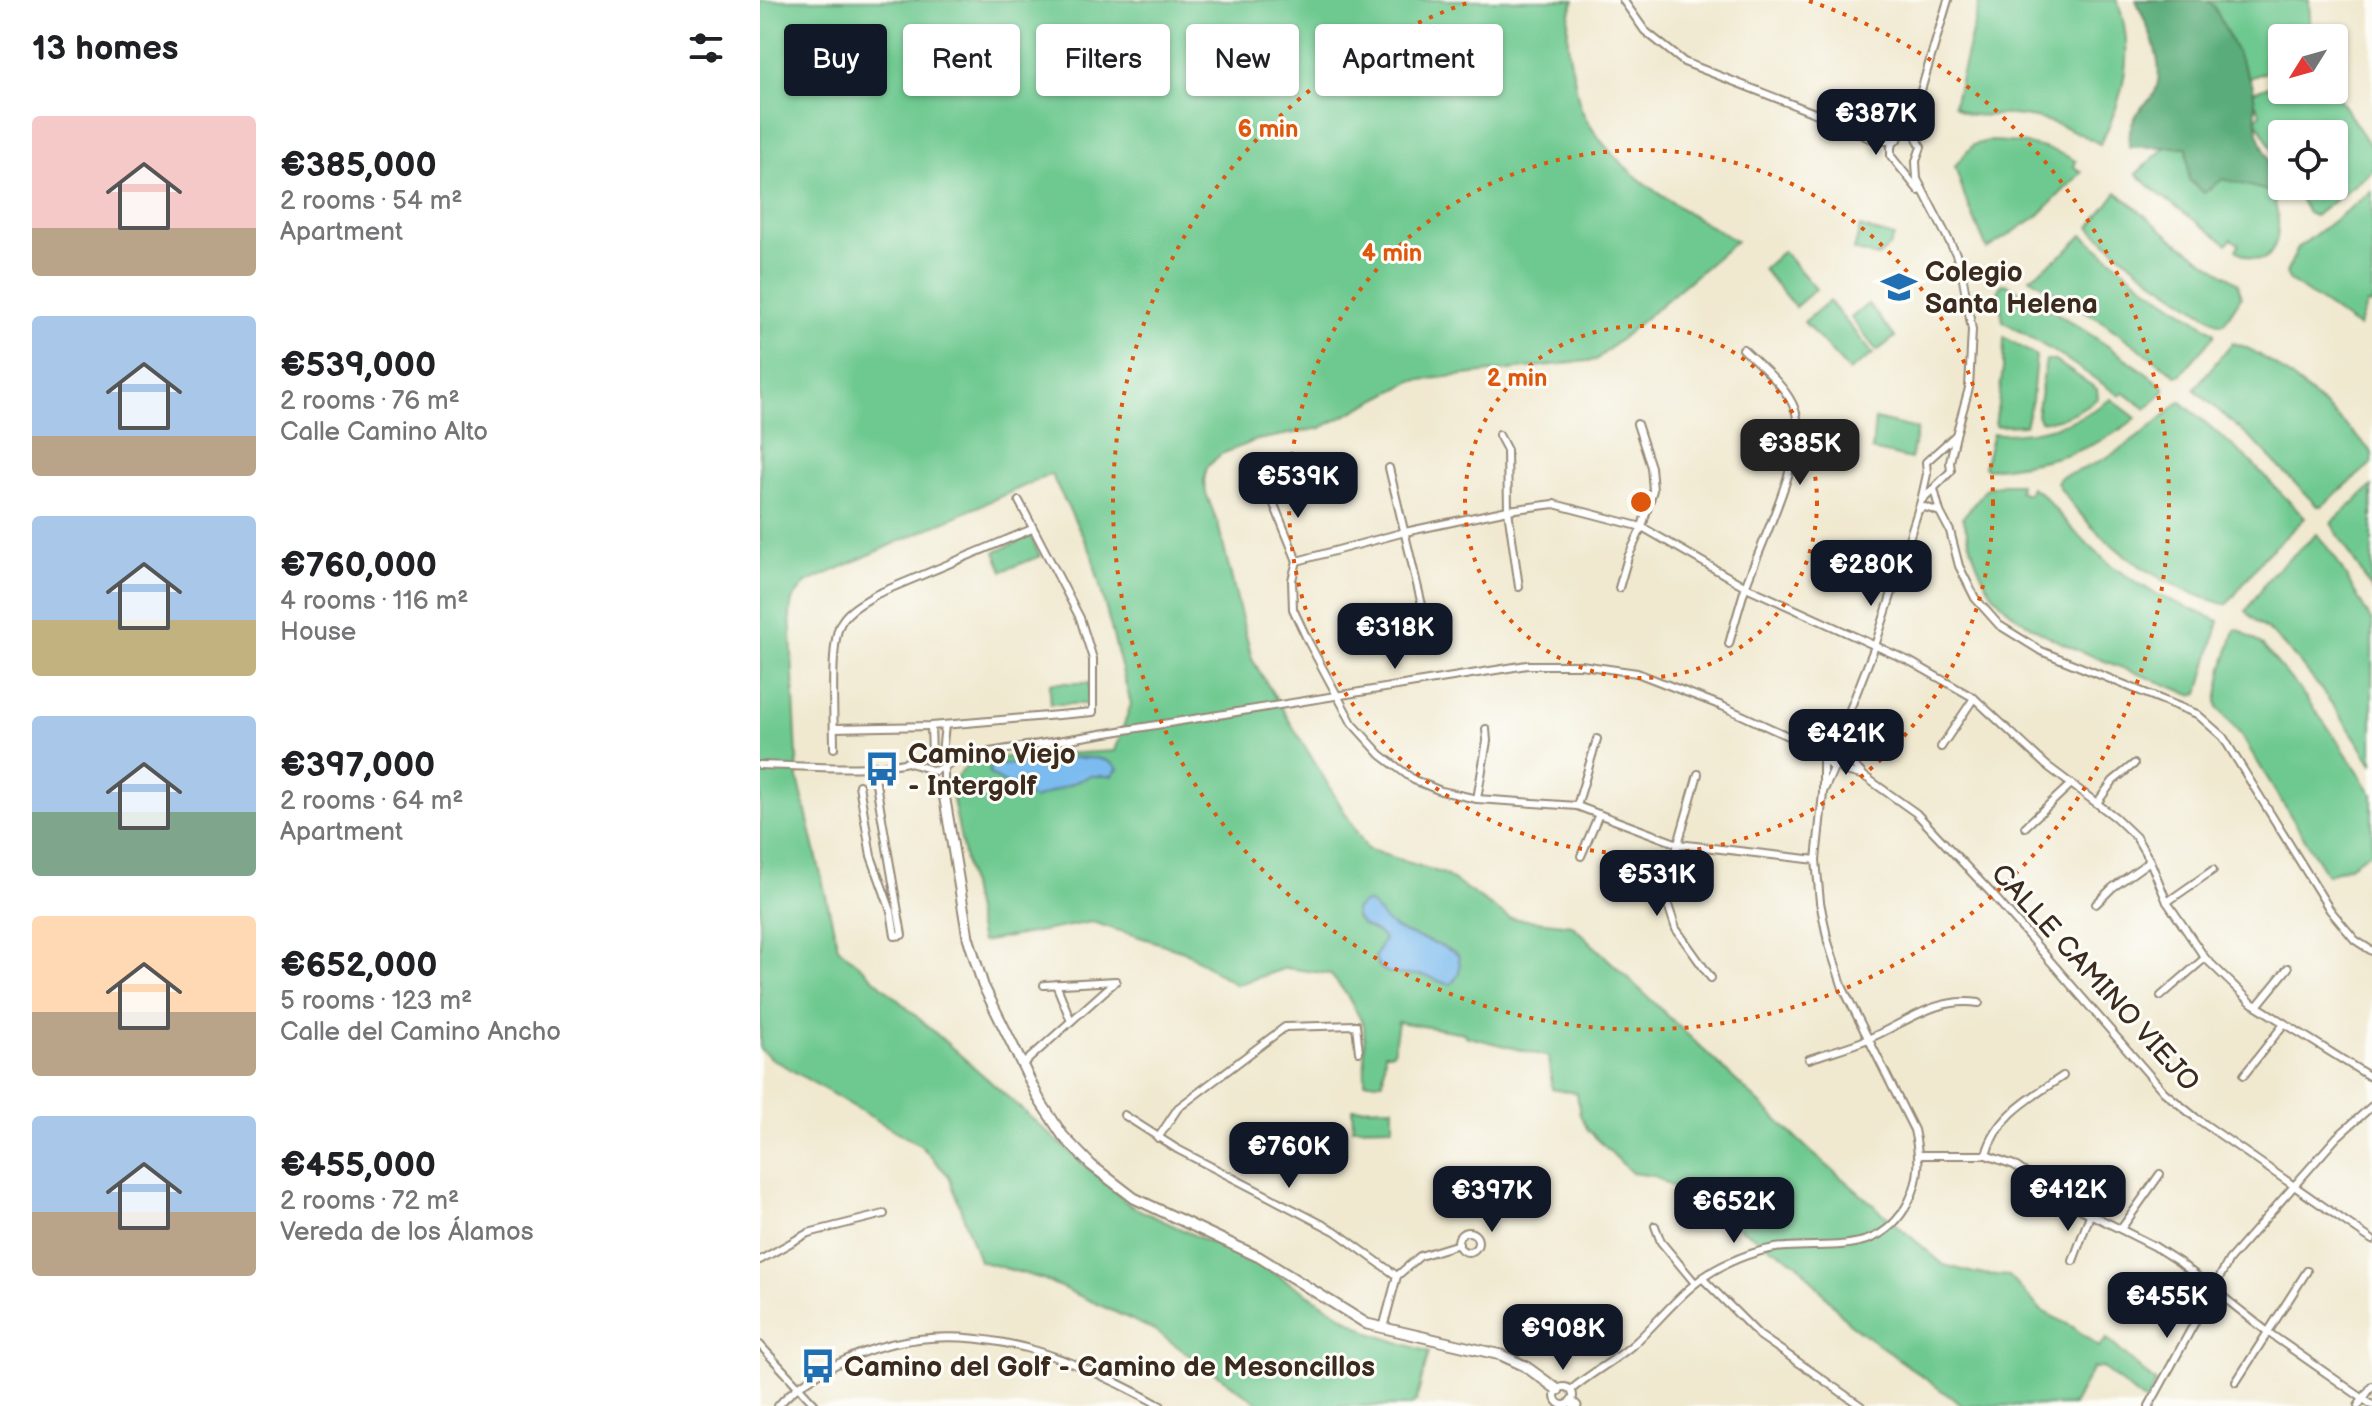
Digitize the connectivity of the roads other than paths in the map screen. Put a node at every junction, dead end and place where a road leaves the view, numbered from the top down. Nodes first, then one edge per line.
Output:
1 (1623, 0) edge
2 (1948, 0) edge
3 (1911, 124) junction
4 (1901, 135) junction
5 (1915, 138) junction
6 (1893, 141) junction
7 (1916, 161) junction
8 (1898, 163) junction
9 (1926, 199) junction
10 (1743, 349) dead end
11 (1637, 424) dead end
12 (1499, 435) dead end
13 (1956, 435) junction
14 (1936, 455) junction
15 (1950, 462) junction
16 (1389, 468) dead end
17 (1927, 474) junction
18 (1942, 480) junction
19 (1934, 489) junction
20 (1269, 492) dead end
21 (1019, 501) dead end
22 (1921, 501) junction
23 (1508, 510) junction
24 (1918, 510) junction
25 (1940, 512) junction
26 (1642, 527) junction
27 (1032, 529) junction
28 (1405, 532) junction
29 (1297, 561) junction
30 (1519, 587) dead end
31 (1746, 587) junction
32 (1619, 588) dead end
33 (1422, 605) dead end
34 (1729, 644) dead end
35 (1875, 646) junction
36 (1338, 694) junction
37 (1974, 698) junction
38 (1845, 722) junction
39 (945, 725) junction
40 (931, 726) junction
41 (834, 728) junction
42 (1486, 729) dead end
43 (1597, 739) dead end
44 (1805, 744) junction
45 (1828, 746) junction
46 (1941, 747) dead end
47 (834, 748) dead end
48 (1842, 752) junction
49 (943, 753) junction
50 (932, 755) junction
51 (971, 755) junction
52 (1823, 759) junction
53 (907, 762) junction
54 (2134, 764) dead end
55 (760, 765) edge
56 (873, 766) junction
57 (946, 766) junction
58 (1836, 766) junction
59 (934, 770) junction
60 (1698, 774) dead end
61 (1864, 776) junction
62 (2071, 784) junction
63 (859, 785) dead end
64 (1823, 793) junction
65 (944, 794) junction
66 (1477, 799) junction
67 (2097, 803) junction
68 (1577, 806) junction
69 (1599, 814) junction
70 (2025, 827) dead end
71 (1678, 844) junction
72 (1581, 856) dead end
73 (1816, 860) junction
74 (2150, 861) junction
75 (2213, 870) dead end
76 (2167, 902) junction
77 (2096, 904) dead end
78 (2372, 951) edge
79 (2205, 958) junction
80 (2288, 968) dead end
81 (1711, 978) dead end
82 (1116, 981) junction
83 (1127, 982) dead end
84 (1056, 984) junction
85 (1044, 985) dead end
86 (2161, 996) dead end
87 (1979, 1003) dead end
88 (2257, 1006) junction
89 (1071, 1021) junction
90 (2284, 1024) junction
91 (1867, 1040) junction
92 (1359, 1052) dead end
93 (1809, 1059) dead end
94 (1022, 1065) junction
95 (2244, 1075) dead end
96 (2063, 1076) dead end
97 (2372, 1078) edge
98 (2372, 1106) edge
99 (1124, 1115) dead end
100 (1158, 1138) junction
101 (1920, 1155) junction
102 (1986, 1155) junction
103 (2160, 1174) dead end
104 (2294, 1184) junction
105 (884, 1214) dead end
106 (2090, 1215) junction
107 (1655, 1226) dead end
108 (2121, 1229) junction
109 (2372, 1240) edge
110 (1459, 1244) dead end
111 (760, 1260) edge
112 (2073, 1261) dead end
113 (2307, 1271) dead end
114 (1397, 1276) junction
115 (1702, 1278) junction
116 (1695, 1283) junction
117 (2212, 1288) junction
118 (1383, 1329) junction
119 (2269, 1333) junction
120 (760, 1345) edge
121 (2236, 1382) dead end
122 (2372, 1386) edge
123 (799, 1387) junction
124 (1558, 1390) junction
125 (1571, 1390) junction
126 (2363, 1399) junction
127 (1556, 1404) edge
128 (1574, 1404) edge
129 (2372, 1405) edge
130 (778, 1406) edge
131 (816, 1406) edge
132 (1161, 1406) edge
133 (1861, 1406) edge
134 (2149, 1406) edge
135 (2358, 1406) edge

1 - 6 street
2 - 3 street
3 - 4 street
3 - 5 street
4 - 5 street
4 - 6 street
5 - 7 street
6 - 8 street
7 - 8 street
7 - 9 street
8 - 9 street
9 - 13 street
10 - 31 street
11 - 26 street
12 - 23 street
13 - 14 street
13 - 15 street
14 - 15 street
14 - 17 street
15 - 18 street
16 - 28 street
17 - 18 street
17 - 22 street
18 - 19 street
19 - 22 street
19 - 25 street
20 - 29 street
21 - 27 street
22 - 24 street
23 - 26 street
23 - 28 street
23 - 30 street
24 - 25 street
24 - 35 street
25 - 78 street
26 - 31 street
26 - 32 street
27 - 39 street
27 - 41 street
28 - 29 street
28 - 33 street
29 - 36 street
31 - 34 street
31 - 35 street
35 - 37 street
35 - 38 street
36 - 44 street
36 - 51 street
36 - 66 street
37 - 46 street
37 - 62 street
38 - 45 street
38 - 48 street
39 - 40 street
39 - 49 street
40 - 41 street
40 - 50 street
41 - 47 street
42 - 66 street
43 - 68 street
44 - 45 street
44 - 52 street
45 - 48 street
45 - 52 street
48 - 58 street
48 - 61 street, CALLE CAMINO VIEJO
49 - 50 street
49 - 51 street
49 - 57 street
50 - 53 street
50 - 59 street
51 - 57 street
52 - 58 street
52 - 64 street
53 - 56 street
53 - 59 street
54 - 67 street
55 - 56 street
56 - 63 street
57 - 59 street
57 - 65 street
58 - 61 street
58 - 64 street
59 - 65 street
60 - 71 street
61 - 104 street, CALLE CAMINO VIEJO
62 - 67 street
62 - 70 street
64 - 73 street
65 - 94 street
66 - 68 street
67 - 74 street
68 - 69 street
69 - 71 street
69 - 72 street
71 - 73 street
71 - 81 street
73 - 91 street
74 - 76 street
74 - 77 street
75 - 76 street
76 - 79 street
79 - 86 street
79 - 88 street
80 - 88 street
82 - 83 street
82 - 84 street
82 - 89 street
84 - 85 street
84 - 89 street
87 - 91 street
88 - 90 street
89 - 94 street
90 - 95 street
90 - 97 street
91 - 93 street
91 - 101 street
92 - 100 street
94 - 118 street
96 - 102 street
98 - 104 street
99 - 100 street
100 - 114 street
101 - 102 street
101 - 115 street
102 - 106 street
103 - 108 street
104 - 109 street, CALLE CAMINO VIEJO
104 - 117 street
105 - 111 street
106 - 108 street
106 - 112 street
107 - 116 street
108 - 117 street
110 - 114 street
113 - 119 street
114 - 118 street
115 - 116 street
115 - 133 street
116 - 125 street
117 - 119 street
117 - 134 street
118 - 124 street
119 - 121 street
119 - 126 street
120 - 123 street
122 - 126 street
123 - 130 street
123 - 131 street
123 - 132 street
124 - 125 street
124 - 127 street
125 - 128 street
126 - 129 street
126 - 135 street
127 - 128 street

